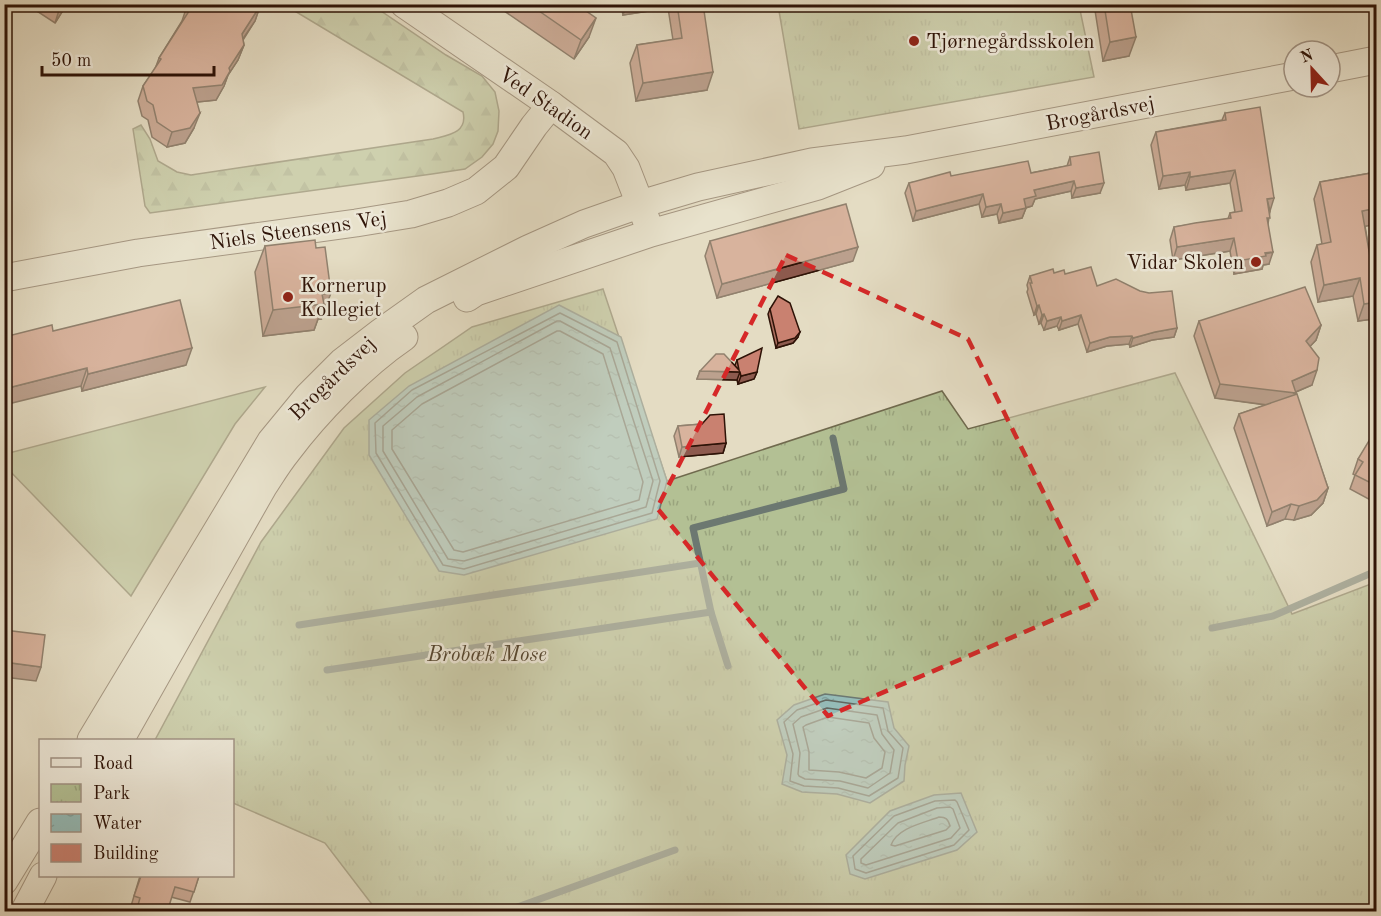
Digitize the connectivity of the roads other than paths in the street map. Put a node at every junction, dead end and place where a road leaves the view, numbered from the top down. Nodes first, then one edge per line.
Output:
1 (404, 4) edge
2 (1377, 60) edge
3 (1342, 67) edge
4 (1282, 78) edge
5 (551, 105) junction
6 (906, 150) junction
7 (753, 174) junction
8 (760, 203) junction
9 (641, 204) junction
10 (651, 233) junction
11 (4, 278) edge
12 (92, 739) edge
13 (121, 739) edge
14 (39, 824) edge
15 (42, 877) edge
16 (4, 881) edge
17 (24, 912) edge

1 - 5 street, Ved Stadion
2 - 3 street
4 - 6 street, Brogårdsvej
5 - 9 street, Ved Stadion
5 - 11 street, Niels Steensens Vej
6 - 7 street, Brogårdsvej
6 - 8 street, Brogårdsvej
7 - 8 street
7 - 9 street, Brogårdsvej
8 - 10 street, Brogårdsvej
9 - 10 street, Ved Stadion
9 - 12 street, Brogårdsvej
10 - 13 street, Brogårdsvej
14 - 16 street
15 - 17 street

